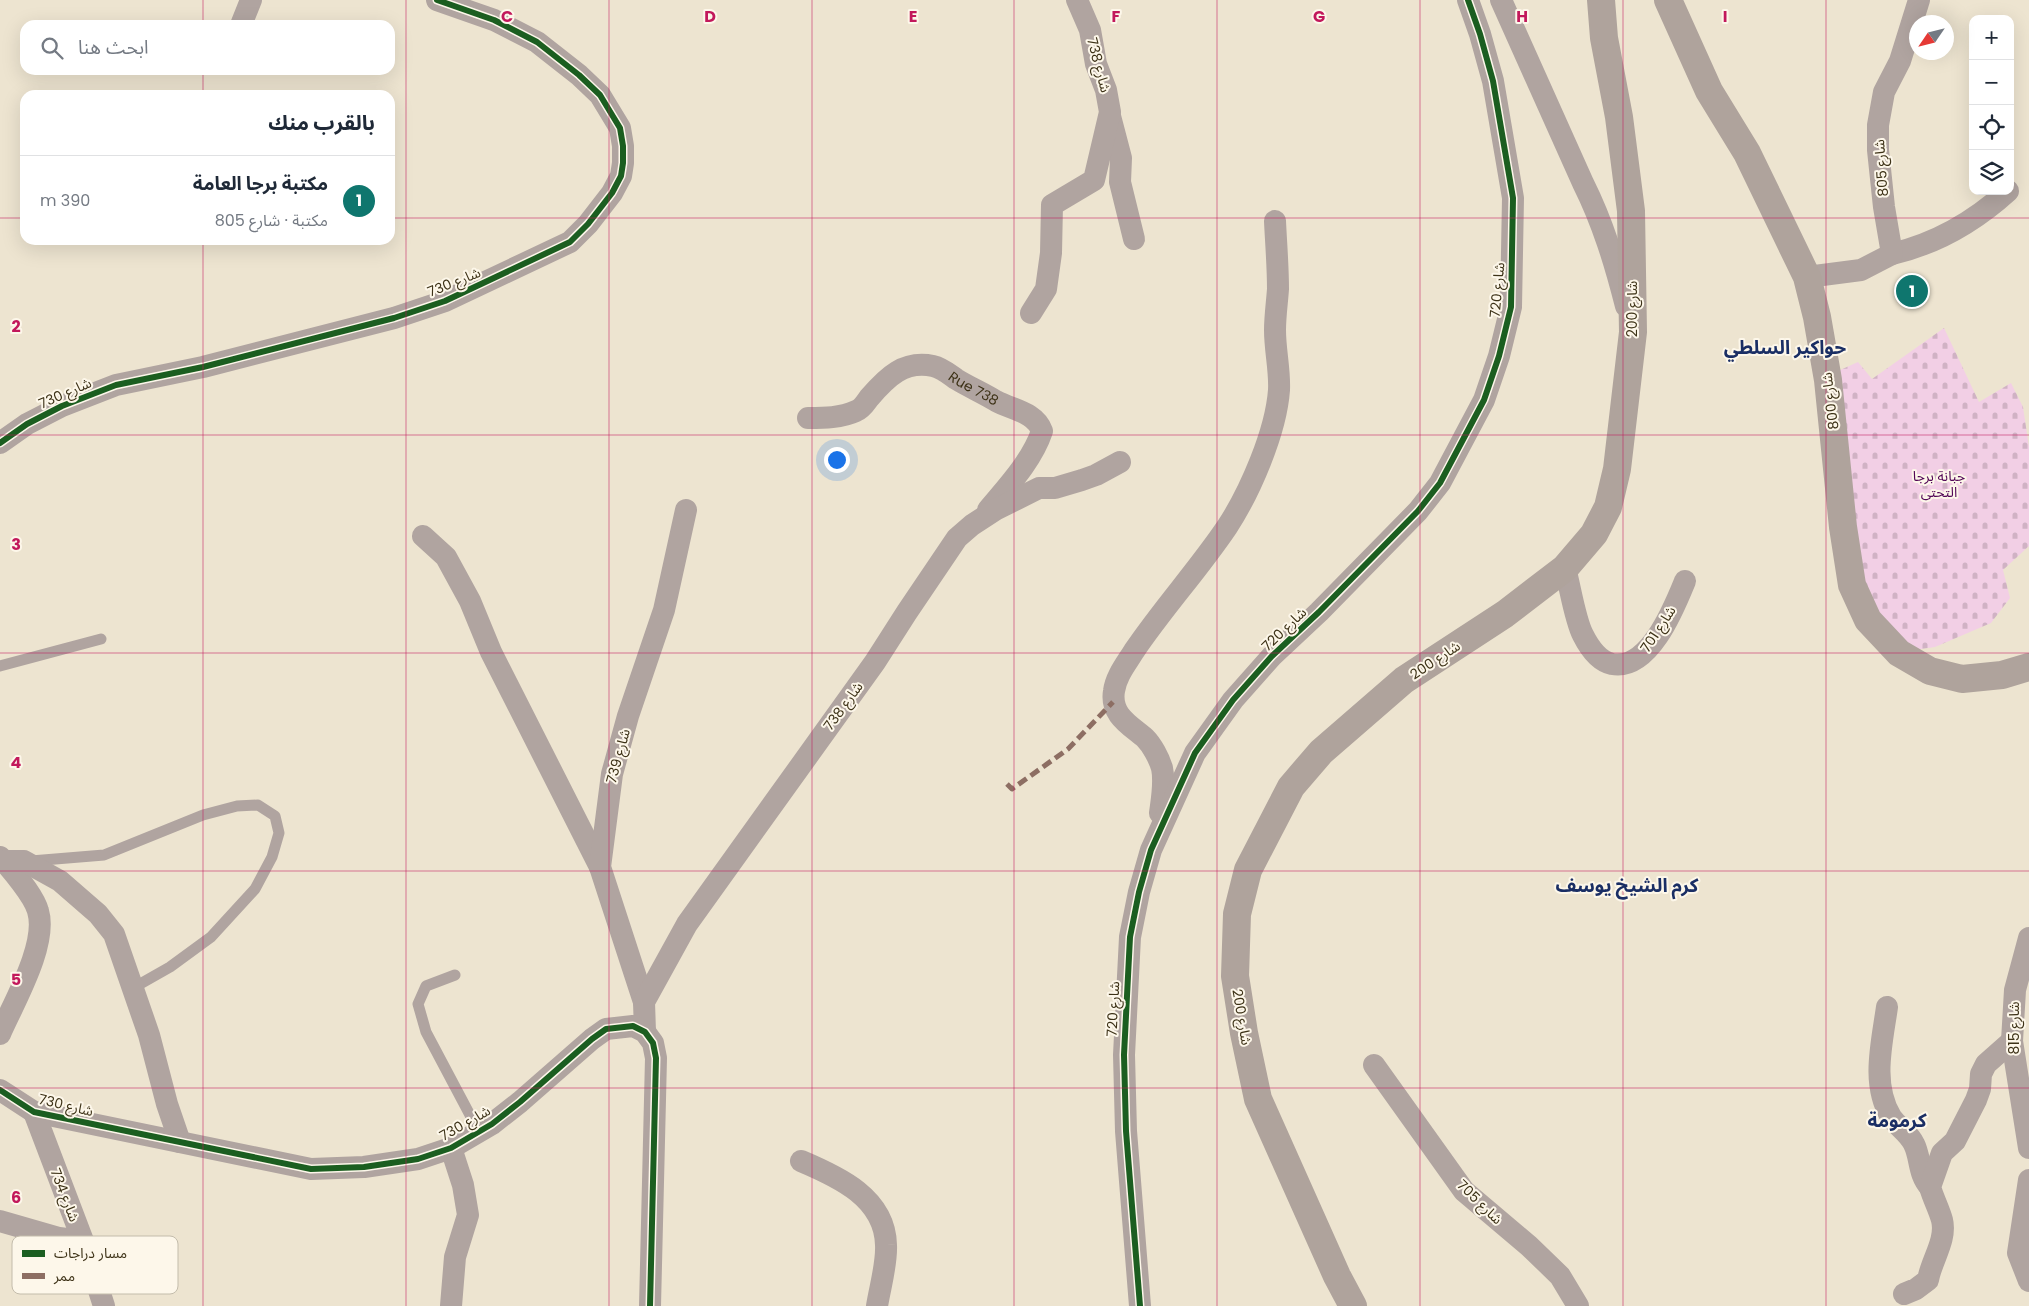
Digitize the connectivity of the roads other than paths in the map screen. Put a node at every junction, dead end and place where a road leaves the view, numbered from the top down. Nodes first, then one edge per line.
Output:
1 (251, 0) edge
2 (437, 0) edge
3 (1077, 0) edge
4 (1468, 0) edge
5 (1501, 0) edge
6 (1601, 0) edge
7 (1668, 0) edge
8 (1919, 0) edge
9 (243, 20) edge
10 (1107, 122) junction
11 (2003, 195) edge
12 (1275, 221) dead end
13 (1134, 239) dead end
14 (1892, 254) junction
15 (1807, 277) junction
16 (1031, 313) dead end
17 (1633, 332) junction
18 (808, 418) dead end
19 (0, 443) edge
20 (1120, 462) dead end
21 (686, 510) dead end
22 (981, 519) junction
23 (423, 536) dead end
24 (1565, 568) junction
25 (1685, 580) dead end
26 (101, 639) dead end
27 (0, 666) edge
28 (2029, 667) edge
29 (1151, 850) junction
30 (2, 859) edge
31 (25, 862) junction
32 (600, 867) junction
33 (2029, 938) edge
34 (455, 975) dead end
35 (133, 988) junction
36 (644, 1002) junction
37 (1887, 1007) dead end
38 (645, 1032) junction
39 (0, 1034) edge
40 (2012, 1042) junction
41 (1374, 1065) dead end
42 (0, 1090) edge
43 (34, 1112) junction
44 (479, 1132) junction
45 (180, 1142) junction
46 (451, 1148) junction
47 (2029, 1148) edge
48 (801, 1161) dead end
49 (2029, 1180) edge
50 (1930, 1186) junction
51 (0, 1221) edge
52 (52, 1236) edge
53 (81, 1236) edge
54 (2029, 1281) edge
55 (100, 1294) edge
56 (1904, 1294) dead end
57 (104, 1306) edge
58 (451, 1306) edge
59 (650, 1306) edge
60 (877, 1306) edge
61 (1140, 1306) edge
62 (1353, 1306) edge
63 (1578, 1306) edge

1 - 9 street
2 - 19 street, شارع 730
3 - 10 street, شارع 738
4 - 29 street, شارع 720
5 - 17 street
6 - 17 main road, شارع 200
7 - 15 main road, شارع 800
8 - 14 street, شارع 805
10 - 13 street, شارع 738
10 - 16 street
11 - 14 street
12 - 29 street
14 - 15 street
15 - 28 main road, شارع 800
17 - 24 main road, شارع 200
18 - 22 street, Rue 738
20 - 22 street, شارع 738
21 - 32 street, شارع 739
22 - 36 street, شارع 738
23 - 32 street
24 - 25 street, شارع 701
24 - 62 main road, شارع 200
26 - 27 lane
29 - 61 street, شارع 720
30 - 31 street
30 - 39 street
31 - 35 street
31 - 35 lane
32 - 36 street, شارع 739
33 - 40 street, شارع 815
34 - 44 lane
35 - 45 street
36 - 38 street
37 - 50 street
38 - 44 street, شارع 730
38 - 59 street
40 - 47 street, شارع 815
40 - 50 street
41 - 63 street, شارع 705
42 - 43 street, شارع 730
43 - 45 street, شارع 730
43 - 53 street, شارع 734
44 - 46 street, شارع 730
45 - 46 street, شارع 730
46 - 58 street
48 - 60 street
49 - 54 street
50 - 56 street
51 - 52 street
55 - 57 street, شارع 734

